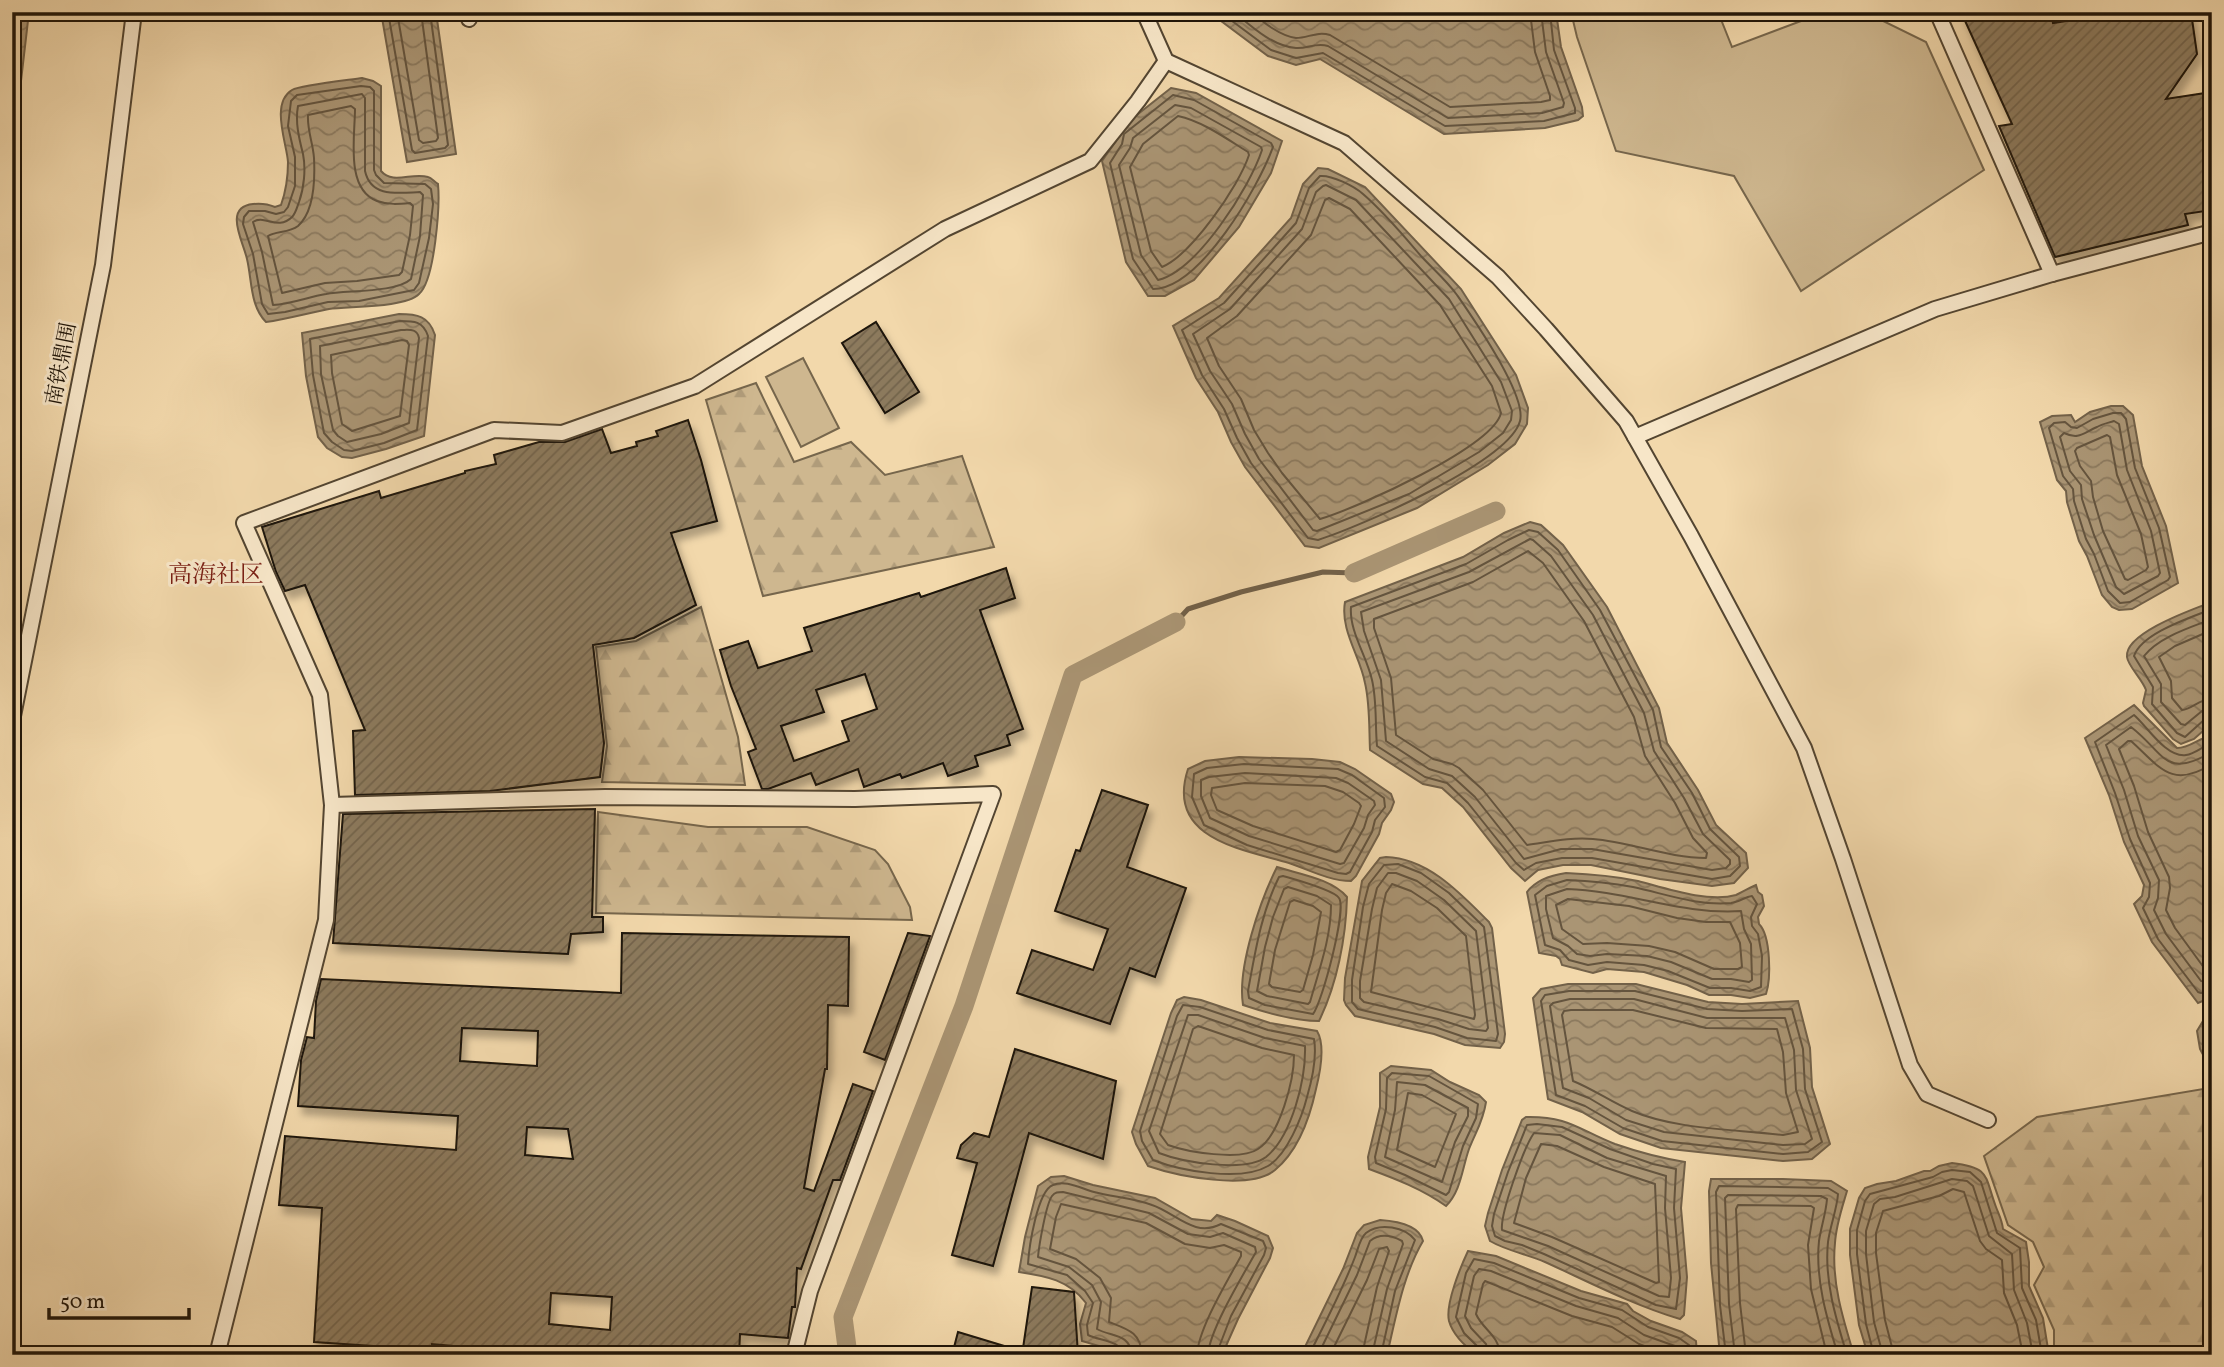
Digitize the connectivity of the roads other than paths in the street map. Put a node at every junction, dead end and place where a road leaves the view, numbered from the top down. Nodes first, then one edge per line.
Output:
1 (134, 12) edge
2 (144, 12) edge
3 (1144, 12) edge
4 (1937, 12) edge
5 (131, 35) junction
6 (1166, 61) junction
7 (2212, 232) edge
8 (2052, 274) junction
9 (1635, 437) junction
10 (12, 721) edge
11 (332, 805) junction
12 (1988, 1120) dead end
13 (217, 1355) edge
14 (794, 1355) edge

1 - 5 street, 南铁鼎围
2 - 5 street
3 - 6 street
4 - 8 street
5 - 10 street, 南铁鼎围
6 - 9 street
6 - 11 street
7 - 8 street
8 - 9 street
9 - 12 street
11 - 13 street
11 - 14 street

